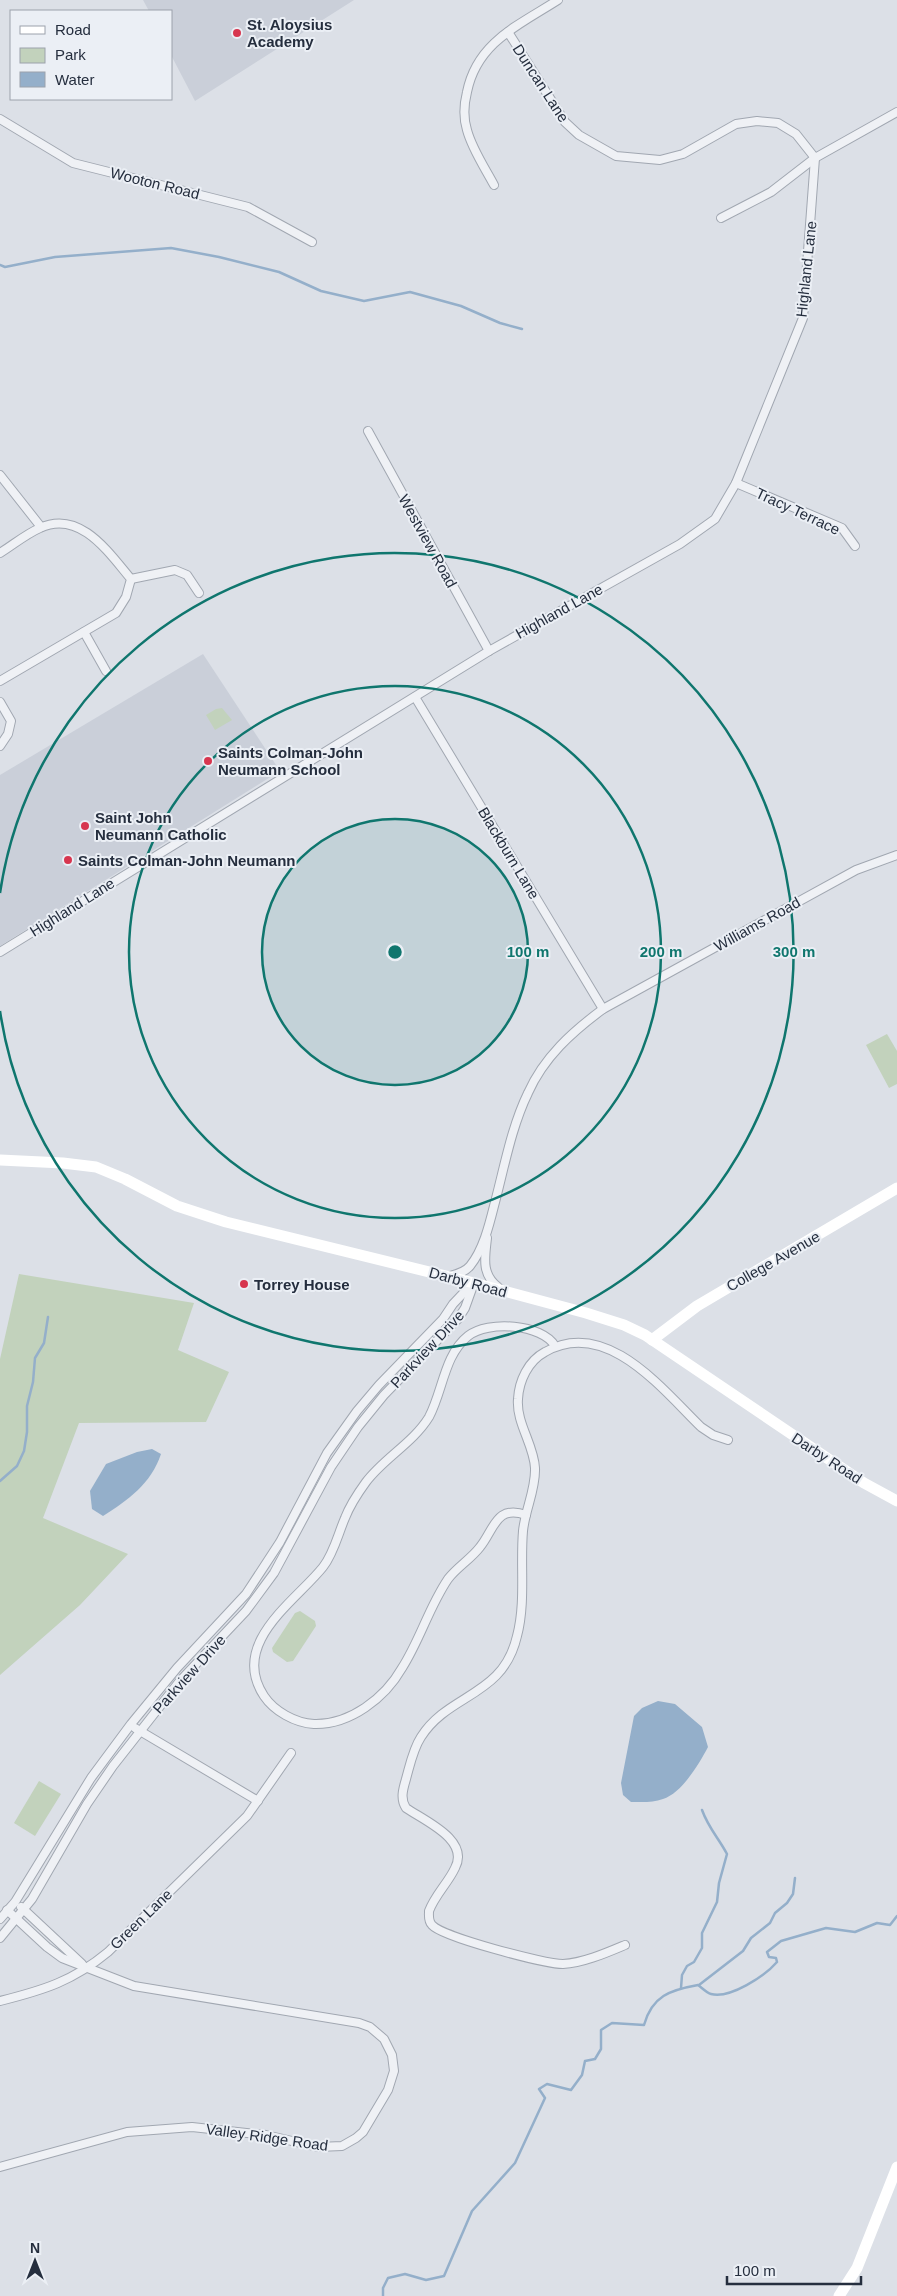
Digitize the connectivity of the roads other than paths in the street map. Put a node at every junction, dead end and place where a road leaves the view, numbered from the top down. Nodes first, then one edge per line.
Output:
1 (558, 0) edge
2 (508, 32) junction
3 (897, 112) edge
4 (0, 119) edge
5 (815, 158) junction
6 (494, 185) dead end
7 (721, 218) dead end
8 (312, 242) dead end
9 (368, 431) dead end
10 (0, 475) edge
11 (736, 483) junction
12 (41, 527) junction
13 (855, 546) dead end
14 (0, 553) edge
15 (131, 579) junction
16 (199, 593) dead end
17 (84, 632) junction
18 (489, 651) junction
19 (106, 671) dead end
20 (0, 681) edge
21 (415, 697) junction
22 (0, 702) edge
23 (0, 746) edge
24 (897, 855) edge
25 (0, 952) edge
26 (603, 1009) junction
27 (0, 1160) edge
28 (897, 1188) edge
29 (489, 1224) junction
30 (447, 1276) junction
31 (474, 1283) junction
32 (501, 1290) junction
33 (652, 1340) junction
34 (556, 1346) junction
35 (390, 1373) junction
36 (398, 1381) junction
37 (728, 1440) dead end
38 (329, 1450) junction
39 (338, 1457) junction
40 (897, 1501) edge
41 (526, 1515) junction
42 (182, 1663) junction
43 (190, 1670) junction
44 (130, 1725) junction
45 (140, 1731) junction
46 (291, 1753) dead end
47 (258, 1800) junction
48 (15, 1902) junction
49 (7, 1910) junction
50 (23, 1910) junction
51 (17, 1918) junction
52 (0, 1919) edge
53 (0, 1938) edge
54 (625, 1945) dead end
55 (88, 1969) junction
56 (0, 2002) edge
57 (0, 2167) edge
58 (897, 2167) edge
59 (839, 2296) edge

1 - 2 street
2 - 5 street, Duncan Lane
2 - 6 street
3 - 5 street
4 - 8 street, Wooton Road
5 - 7 street
5 - 11 street, Highland Lane
9 - 18 street, Westview Road
10 - 12 street
11 - 13 street, Tracy Terrace
11 - 18 street, Highland Lane
12 - 14 street
12 - 15 street
15 - 16 street
15 - 17 street
17 - 19 street
17 - 20 street
18 - 21 street, Highland Lane
21 - 25 street, Highland Lane
21 - 26 street, Blackburn Lane
22 - 23 street
24 - 26 street, Williams Road
26 - 29 street, Williams Road
27 - 30 main road, Darby Road
28 - 33 main road, College Avenue
29 - 30 street, Williams Road
29 - 32 street, Williams Road
30 - 31 main road, Darby Road
31 - 32 main road, Darby Road
31 - 35 street, Parkview Drive
31 - 36 street, Parkview Drive
32 - 33 main road, Darby Road
33 - 40 main road, Darby Road
34 - 37 street
34 - 41 street
34 - 41 street
35 - 36 street
35 - 38 street, Parkview Drive
36 - 39 street, Parkview Drive
38 - 39 street
38 - 42 street, Parkview Drive
39 - 43 street, Parkview Drive
41 - 54 street
42 - 43 street
42 - 44 street, Parkview Drive
43 - 45 street, Parkview Drive
44 - 45 street
44 - 48 street, Parkview Drive
45 - 47 street
45 - 50 street, Parkview Drive
46 - 47 street, Green Lane
47 - 55 street, Green Lane
48 - 49 street, Parkview Drive
48 - 50 street, Valley Ridge Road
49 - 51 street, Valley Ridge Road
49 - 52 street, Parkview Drive
50 - 51 street, Parkview Drive
50 - 55 street, Valley Ridge Road
51 - 53 street, Parkview Drive
51 - 55 street, Valley Ridge Road
55 - 56 street, Green Lane
55 - 57 street, Valley Ridge Road
58 - 59 main road

